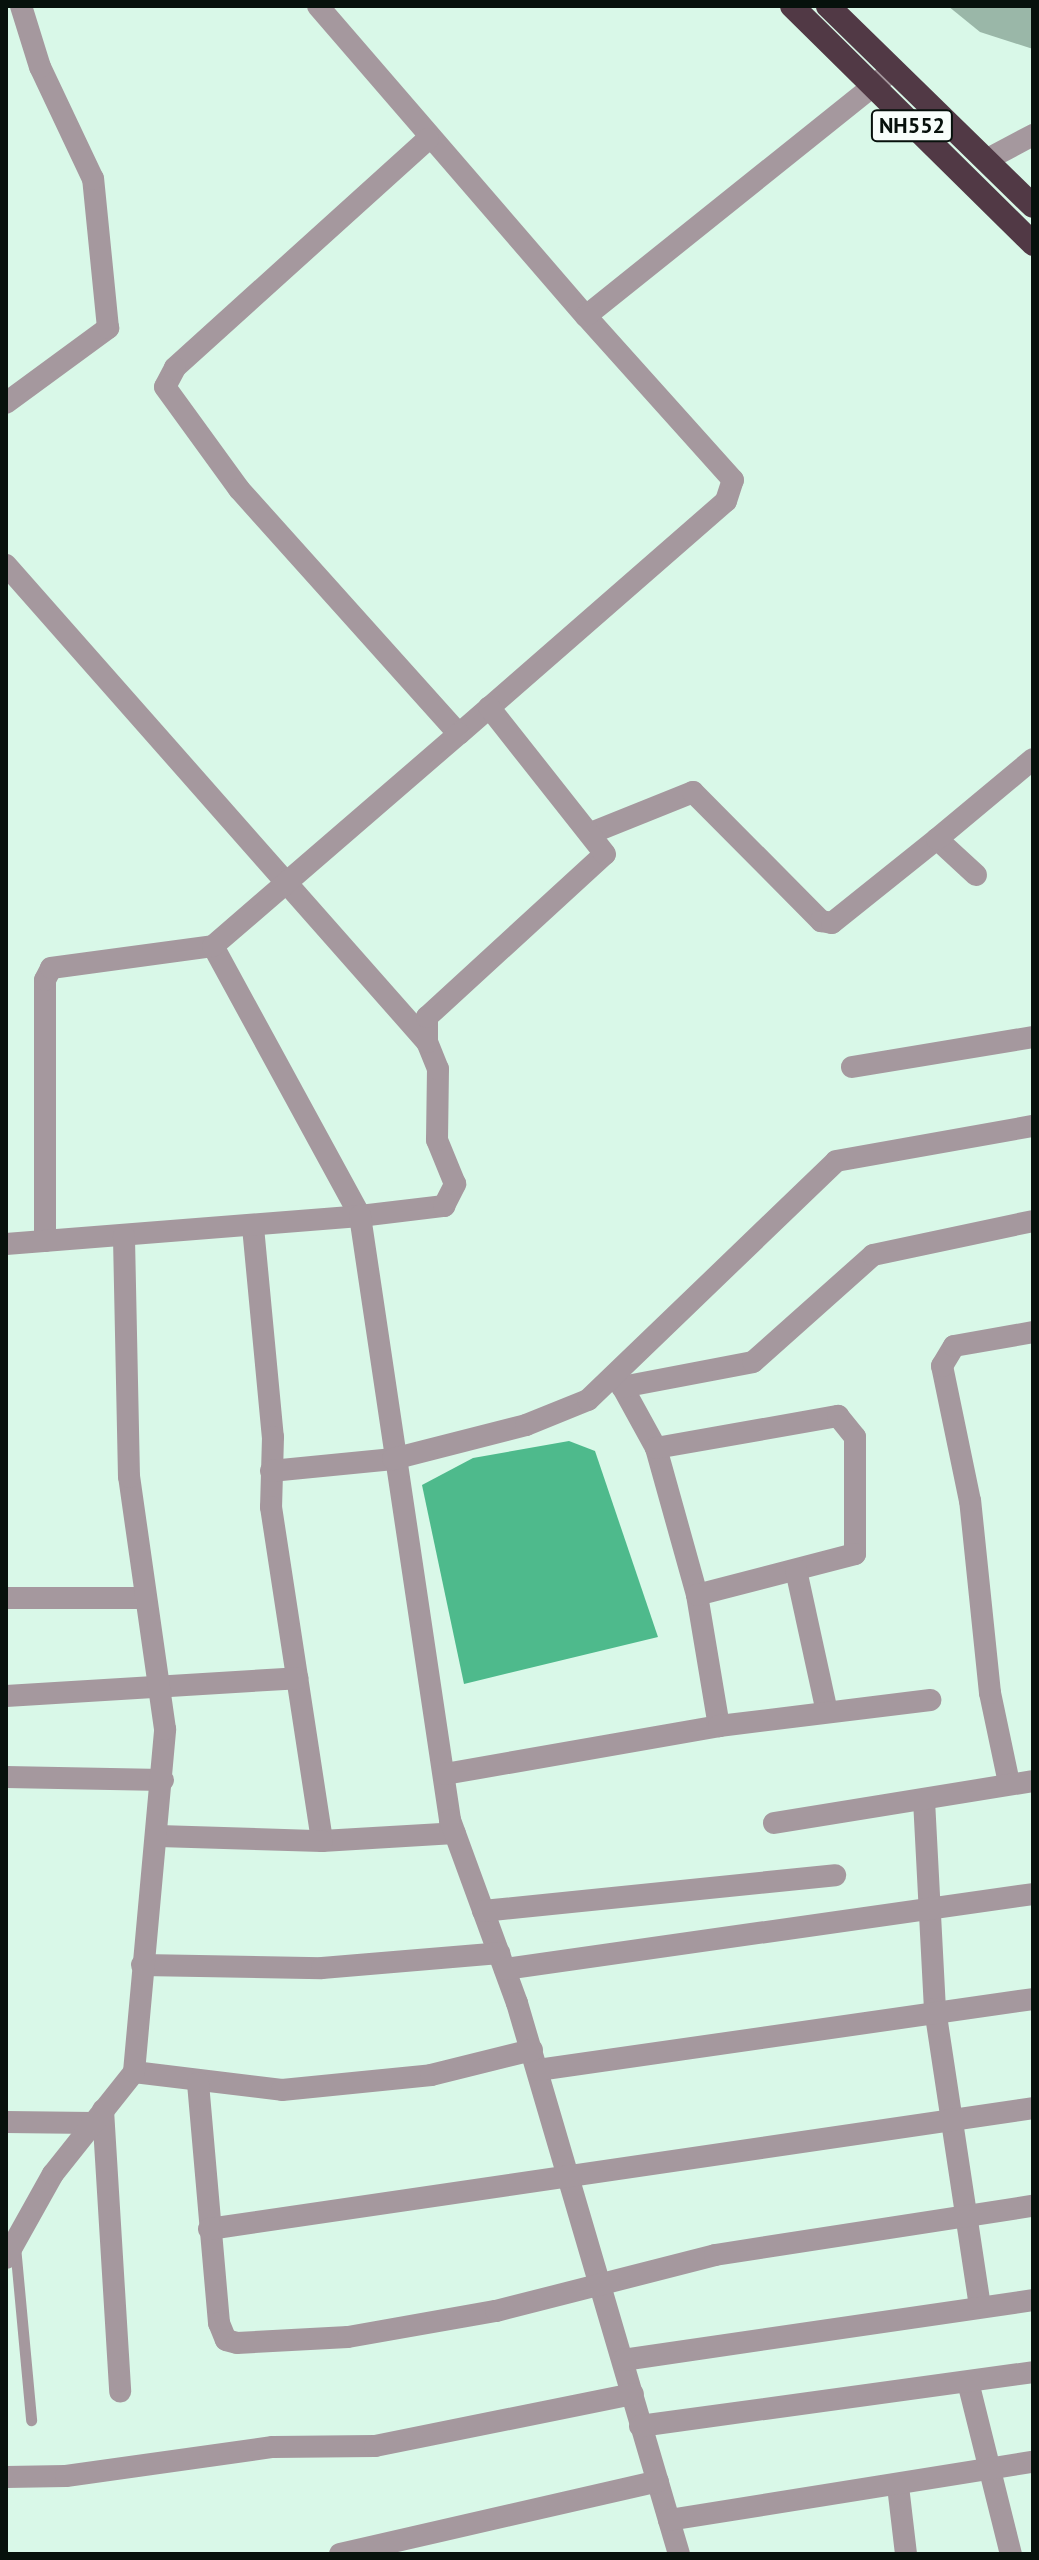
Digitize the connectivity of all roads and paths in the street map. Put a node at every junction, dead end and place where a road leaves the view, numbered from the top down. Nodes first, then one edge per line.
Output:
1 (21, 6) edge
2 (318, 6) edge
3 (792, 6) edge
4 (828, 6) edge
5 (893, 70) junction
6 (872, 87) junction
7 (1033, 135) edge
8 (428, 139) junction
9 (986, 160) junction
10 (1033, 205) edge
11 (1033, 244) edge
12 (586, 316) junction
13 (6, 403) edge
14 (6, 565) edge
15 (489, 707) junction
16 (459, 734) junction
17 (1033, 759) edge
18 (591, 833) junction
19 (937, 839) junction
20 (976, 875) dead end
21 (285, 885) junction
22 (213, 946) junction
23 (1033, 1037) edge
24 (427, 1042) junction
25 (852, 1067) dead end
26 (1033, 1126) edge
27 (360, 1216) junction
28 (1033, 1221) edge
29 (253, 1227) junction
30 (124, 1236) junction
31 (45, 1241) junction
32 (6, 1244) edge
33 (1033, 1332) edge
34 (618, 1380) junction
35 (656, 1448) junction
36 (393, 1459) junction
37 (271, 1471) junction
38 (796, 1570) junction
39 (697, 1595) junction
40 (6, 1598) edge
41 (144, 1598) junction
42 (297, 1678) junction
43 (160, 1691) junction
44 (6, 1696) edge
45 (930, 1700) dead end
46 (827, 1712) junction
47 (719, 1726) junction
48 (445, 1774) junction
49 (6, 1777) edge
50 (163, 1780) junction
51 (1033, 1781) edge
52 (1009, 1783) junction
53 (924, 1800) junction
54 (774, 1823) dead end
55 (455, 1833) junction
56 (159, 1836) junction
57 (322, 1841) junction
58 (835, 1875) dead end
59 (1033, 1894) edge
60 (928, 1908) junction
61 (483, 1911) junction
62 (502, 1961) junction
63 (142, 1965) junction
64 (1033, 1999) edge
65 (935, 2009) junction
66 (535, 2060) junction
67 (134, 2072) junction
68 (198, 2083) junction
69 (1033, 2108) edge
70 (98, 2116) junction
71 (953, 2121) junction
72 (6, 2122) edge
73 (567, 2177) junction
74 (1033, 2206) edge
75 (970, 2214) junction
76 (209, 2229) junction
77 (11, 2243) edge
78 (600, 2281) junction
79 (1033, 2300) edge
80 (980, 2307) junction
81 (623, 2360) junction
82 (1033, 2372) edge
83 (968, 2382) junction
84 (120, 2391) dead end
85 (633, 2394) junction
86 (31, 2420) dead end
87 (640, 2426) junction
88 (1033, 2462) edge
89 (988, 2470) junction
90 (6, 2477) edge
91 (658, 2481) junction
92 (898, 2486) junction
93 (669, 2520) junction
94 (340, 2554) edge
95 (679, 2554) edge
96 (906, 2554) edge
97 (1011, 2554) edge

1 - 13 street
2 - 8 street
3 - 6 highway, NH552
4 - 5 highway, NH552
5 - 6 street
5 - 9 highway, NH552
6 - 11 highway, NH552
6 - 12 street
7 - 9 street
8 - 12 street
8 - 16 street
9 - 10 highway, NH552
12 - 15 street
14 - 21 street
15 - 16 street
15 - 18 street
16 - 21 street
17 - 19 street
18 - 19 street
18 - 24 street
19 - 20 street
21 - 22 street
21 - 24 street
22 - 27 street
22 - 31 street
23 - 25 street
24 - 27 street
26 - 34 street
27 - 29 street
27 - 36 street
28 - 34 street
29 - 30 street
29 - 37 street
30 - 31 street
30 - 41 street
31 - 32 street
33 - 52 street
34 - 35 street
34 - 36 street
35 - 38 street
35 - 39 street
36 - 37 street
36 - 48 street
37 - 42 street
38 - 39 street
38 - 46 street
39 - 47 street
40 - 41 street
41 - 43 street
42 - 43 street
42 - 57 street
43 - 44 street
43 - 50 street
45 - 46 street
46 - 47 street
47 - 48 street
48 - 55 street
49 - 50 street
50 - 56 street
51 - 52 street
52 - 53 street
53 - 54 street
53 - 60 street
55 - 57 street
55 - 61 street
56 - 57 street
56 - 63 street
58 - 61 street
59 - 60 street
60 - 62 street
60 - 65 street
61 - 62 street
62 - 63 street
62 - 66 street
63 - 67 street
64 - 65 street
65 - 66 street
65 - 71 street
66 - 68 street
66 - 73 street
67 - 68 street
67 - 70 street
68 - 76 street
69 - 71 street
70 - 72 street
70 - 77 street
70 - 84 street
71 - 73 street
71 - 75 street
73 - 76 street
73 - 78 street
74 - 75 street
75 - 78 street
75 - 80 street
76 - 78 street
77 - 86 lane
78 - 81 street
79 - 80 street
80 - 81 street
81 - 85 street
82 - 83 street
83 - 87 street
83 - 89 street
85 - 87 street
85 - 90 street
87 - 91 street
88 - 89 street
89 - 92 street
89 - 97 street
91 - 93 street
91 - 94 street
92 - 93 street
92 - 96 street
93 - 95 street

